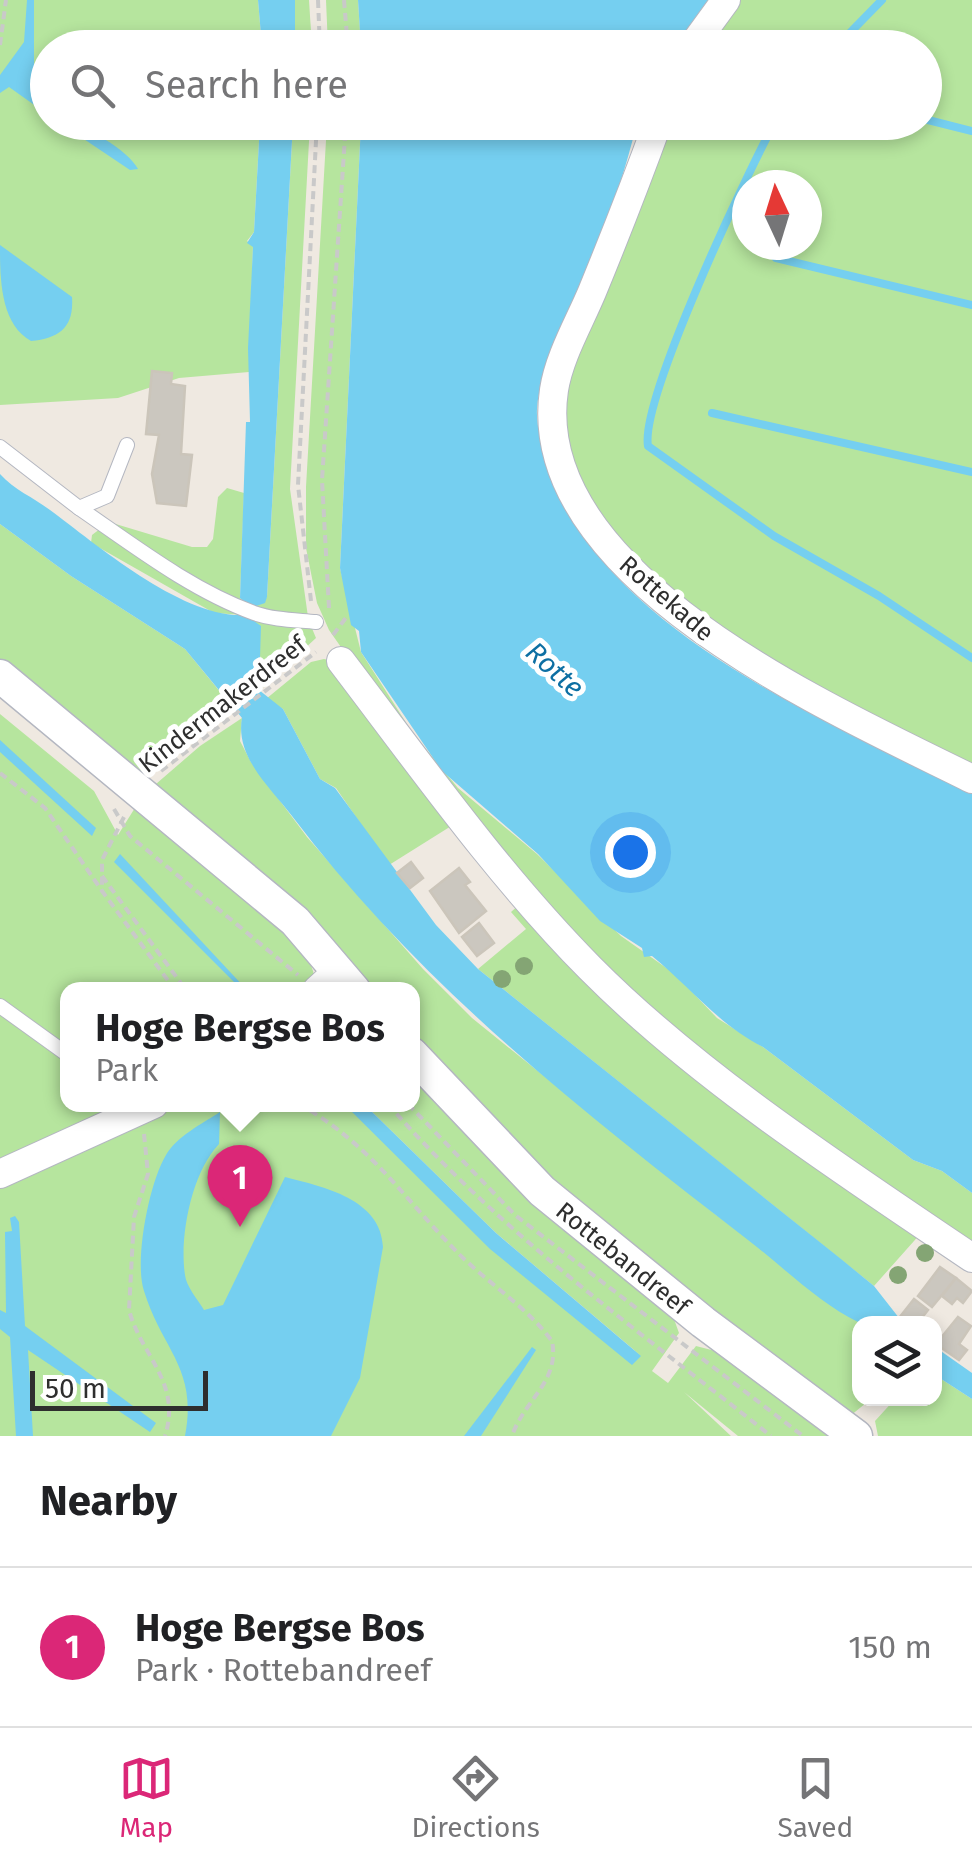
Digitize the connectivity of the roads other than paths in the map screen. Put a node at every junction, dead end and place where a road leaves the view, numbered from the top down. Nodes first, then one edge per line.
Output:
1 (726, 0) edge
2 (705, 30) edge
3 (651, 140) edge
4 (128, 445) dead end
5 (0, 447) edge
6 (79, 508) junction
7 (324, 622) road end
8 (334, 652) road end
9 (0, 676) edge
10 (972, 780) edge
11 (327, 981) edge
12 (0, 1006) edge
13 (60, 1049) edge
14 (420, 1062) edge
15 (133, 1112) edge
16 (0, 1174) edge
17 (972, 1258) edge
18 (856, 1436) edge

1 - 2 street
3 - 10 street, Rottekade
4 - 6 lane
5 - 6 lane
6 - 7 lane
8 - 17 street
9 - 11 street
12 - 13 lane
14 - 18 street, Rottebandreef
15 - 16 street

